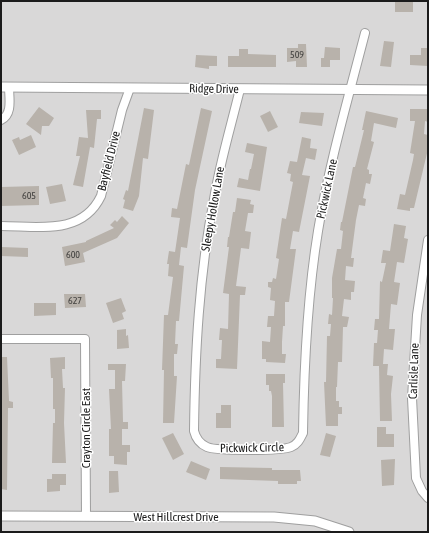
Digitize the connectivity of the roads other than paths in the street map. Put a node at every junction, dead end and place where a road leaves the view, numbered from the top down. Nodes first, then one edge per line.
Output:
1 (365, 33) dead end
2 (5, 87) edge
3 (130, 88) junction
4 (240, 89) junction
5 (351, 90) junction
6 (428, 90) edge
7 (1, 120) edge
8 (1, 226) edge
9 (428, 240) edge
10 (196, 331) joint
11 (1, 339) edge
12 (304, 348) joint
13 (428, 498) edge
14 (1, 516) edge
15 (86, 516) junction
16 (349, 532) edge

1 - 5 street, Pickwick Lane
2 - 3 street, Ridge Drive
2 - 7 street
3 - 4 street, Ridge Drive
3 - 8 street, Bayfield Drive
4 - 5 street, Ridge Drive
4 - 10 street, Sleepy Hollow Lane
5 - 6 street, Ridge Drive
5 - 12 street, Pickwick Lane
9 - 13 street, Carlisle Lane
10 - 12 street, Pickwick Circle
11 - 15 street, Crayton Circle East
14 - 15 street, West Hillcrest Drive
15 - 16 street, West Hillcrest Drive

